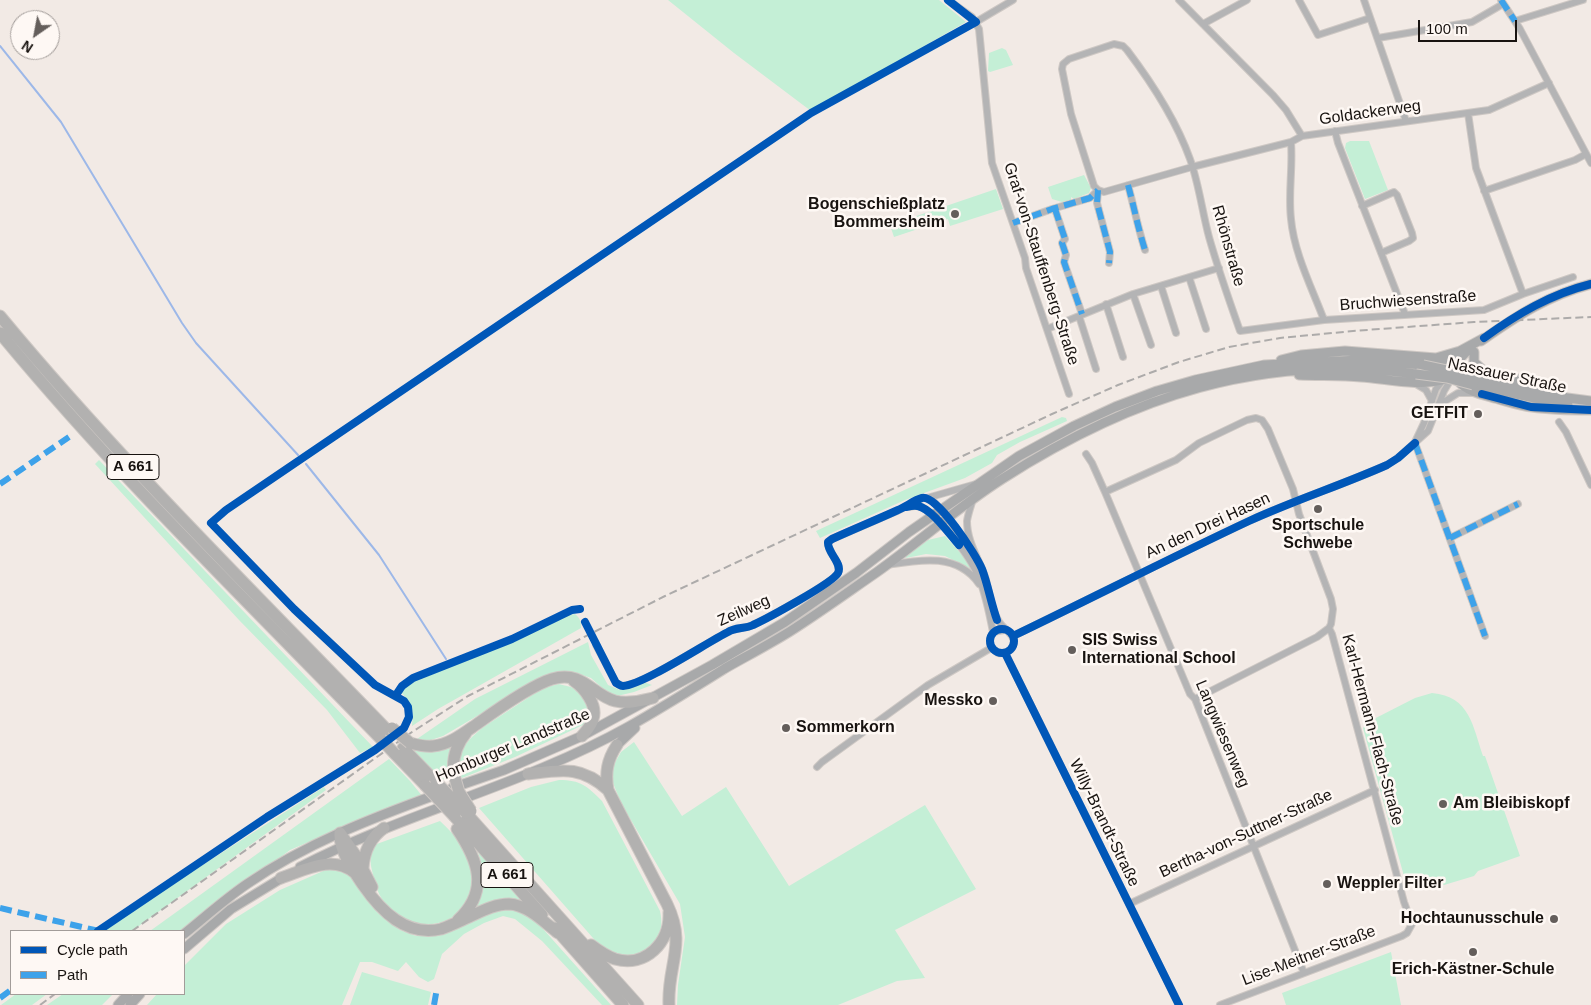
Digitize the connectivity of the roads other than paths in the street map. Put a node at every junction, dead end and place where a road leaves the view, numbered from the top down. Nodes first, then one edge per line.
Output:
1 (948, 0) edge
2 (1013, 0) edge
3 (1179, 0) edge
4 (1247, 0) edge
5 (1299, 0) edge
6 (1364, 0) edge
7 (1583, 0) edge
8 (1502, 2) edge
9 (1370, 18) junction
10 (1515, 21) junction
11 (976, 22) junction
12 (1203, 24) junction
13 (1378, 38) junction
14 (1549, 83) junction
15 (1468, 113) junction
16 (1406, 121) junction
17 (1335, 131) junction
18 (1302, 136) junction
19 (1291, 142) junction
20 (1586, 154) junction
21 (1591, 163) edge
22 (1192, 167) junction
23 (1128, 186) junction
24 (1098, 190) junction
25 (1484, 192) junction
26 (1362, 206) junction
27 (1055, 209) junction
28 (1013, 223) junction
29 (1146, 250) dead end
30 (1381, 253) junction
31 (1109, 263) dead end
32 (1219, 268) junction
33 (1188, 277) junction
34 (1573, 277) dead end
35 (1588, 284) edge
36 (1161, 286) junction
37 (1133, 294) junction
38 (1523, 294) junction
39 (1106, 304) junction
40 (1405, 314) junction
41 (1081, 315) junction
42 (0, 316) edge
43 (1324, 320) junction
44 (1047, 330) junction
45 (1206, 330) dead end
46 (1240, 331) joint
47 (0, 333) edge
48 (1176, 333) dead end
49 (1484, 338) junction
50 (1150, 346) dead end
51 (1474, 352) junction
52 (1123, 357) dead end
53 (1436, 358) junction
54 (1423, 365) joint
55 (1096, 369) dead end
56 (1264, 370) junction
57 (1455, 370) junction
58 (1483, 370) junction
59 (1415, 378) junction
60 (1443, 379) junction
61 (1475, 382) junction
62 (1069, 394) dead end
63 (1482, 394) junction
64 (1566, 398) junction
65 (1432, 401) junction
66 (1591, 401) edge
67 (1438, 406) junction
68 (1591, 410) edge
69 (1559, 422) dead end
70 (1415, 443) junction
71 (1086, 454) dead end
72 (977, 483) junction
73 (1591, 485) edge
74 (1105, 492) junction
75 (927, 498) junction
76 (973, 499) junction
77 (1296, 501) junction
78 (1518, 504) dead end
79 (906, 507) junction
80 (941, 510) junction
81 (933, 516) junction
82 (944, 521) junction
83 (1450, 538) junction
84 (974, 553) junction
85 (886, 566) junction
86 (1139, 573) junction
87 (983, 590) junction
88 (1329, 628) junction
89 (1004, 630) junction
90 (993, 632) junction
91 (1013, 636) junction
92 (1485, 636) dead end
93 (596, 645) dead end
94 (991, 648) junction
95 (1005, 653) junction
96 (568, 678) junction
97 (653, 698) junction
98 (1195, 699) junction
99 (648, 716) junction
100 (468, 730) junction
101 (387, 733) junction
102 (582, 736) junction
103 (617, 745) joint
104 (403, 748) junction
105 (817, 768) dead end
106 (528, 774) junction
107 (430, 784) junction
108 (608, 790) junction
109 (1375, 790) junction
110 (460, 815) junction
111 (384, 828) junction
112 (340, 833) junction
113 (345, 845) junction
114 (1253, 846) junction
115 (359, 870) junction
116 (281, 878) junction
117 (667, 904) junction
118 (1129, 904) junction
119 (453, 924) junction
120 (572, 931) junction
121 (185, 933) edge
122 (558, 933) junction
123 (1407, 933) joint
124 (185, 947) edge
125 (1304, 973) junction
126 (127, 995) edge
127 (139, 995) edge
128 (118, 1005) edge
129 (130, 1005) edge
130 (623, 1005) edge
131 (638, 1005) edge
132 (669, 1005) edge
133 (1179, 1005) edge
134 (1220, 1005) edge

1 - 11 street
2 - 11 street
3 - 12 street
4 - 12 street
5 - 9 street
6 - 9 street
7 - 10 street
8 - 10 street
8 - 13 street
9 - 13 street
10 - 14 street
11 - 28 street, Graf-von-Stauffenberg-Straße
12 - 18 street
13 - 16 street
14 - 15 street, Goldackerweg
14 - 20 street
15 - 16 street, Goldackerweg
15 - 25 street
16 - 17 street, Goldackerweg
17 - 18 street, Goldackerweg
17 - 26 street
18 - 19 street, Goldackerweg
19 - 22 street, Goldackerweg
19 - 43 street
20 - 21 street
20 - 25 street
22 - 23 street, Goldackerweg
22 - 24 street, Rhönstraße
22 - 32 street, Rhönstraße
23 - 24 street, Goldackerweg
23 - 29 street
24 - 27 street
24 - 31 street, Rhönstraße
25 - 38 street
26 - 30 street
26 - 30 street
27 - 28 street
27 - 41 street
28 - 44 street, Graf-von-Stauffenberg-Straße
30 - 40 street
32 - 33 street
32 - 46 street, Rhönstraße
33 - 36 street
33 - 45 street
34 - 38 street, Bruchwiesenstraße
35 - 49 main road
36 - 37 street
36 - 48 street
37 - 39 street
37 - 50 street
38 - 40 street, Bruchwiesenstraße
39 - 41 street
39 - 52 street
40 - 43 street, Bruchwiesenstraße
41 - 44 street
41 - 55 street
42 - 101 highway, A 661
43 - 46 street, Bruchwiesenstraße
44 - 62 street, Graf-von-Stauffenberg-Straße
47 - 101 highway, A 661
49 - 51 main road
49 - 53 main road
49 - 57 main road
51 - 57 main road
51 - 58 main road
53 - 56 main road
53 - 57 main road
54 - 56 main road, Homburger Landstraße
54 - 61 main road, Nassauer Straße, bridge
56 - 59 main road, Homburger Landstraße
56 - 72 main road, Homburger Landstraße
56 - 76 main road, Homburger Landstraße
57 - 58 main road
57 - 60 main road
57 - 63 main road
57 - 67 street, An den Drei Hasen
58 - 64 main road
59 - 60 main road
59 - 61 main road, Nassauer Straße, bridge
59 - 65 street
60 - 65 street, An den Drei Hasen
61 - 64 main road, Nassauer Straße
61 - 68 main road, Nassauer Straße
63 - 67 street
63 - 68 main road
64 - 66 main road, Nassauer Straße
65 - 70 street, An den Drei Hasen
67 - 70 street, An den Drei Hasen
69 - 73 street
70 - 77 street, An den Drei Hasen
70 - 83 street
71 - 74 street, Langwiesenweg
72 - 75 street, Zeilweg
72 - 80 main road, Homburger Landstraße
74 - 77 street, Karl-Hermann-Flach-Straße
74 - 86 street, Langwiesenweg
75 - 79 street, Zeilweg
75 - 80 street
76 - 82 main road, Homburger Landstraße
76 - 84 street
77 - 86 street, An den Drei Hasen
77 - 88 street, Karl-Hermann-Flach-Straße
78 - 83 street
79 - 81 street
79 - 93 street, Zeilweg
80 - 81 main road, Homburger Landstraße
80 - 82 street
81 - 82 street
81 - 97 main road, Homburger Landstraße
82 - 84 street
82 - 85 main road, Homburger Landstraße
82 - 87 street
83 - 92 street
84 - 89 street
85 - 87 street
85 - 99 main road, Homburger Landstraße
86 - 91 street, An den Drei Hasen
86 - 98 street, Langwiesenweg
87 - 90 street
88 - 98 street
88 - 109 street, Karl-Hermann-Flach-Straße
89 - 90 street
89 - 91 street
90 - 94 street
91 - 95 street
94 - 95 street
94 - 105 street
95 - 118 street, Willy-Brandt-Straße
96 - 97 highway
96 - 100 highway
96 - 102 highway
97 - 102 main road, Homburger Landstraße
98 - 114 street, Langwiesenweg
99 - 103 main road
99 - 106 main road, Homburger Landstraße
100 - 104 highway
100 - 110 highway, bridge
101 - 104 highway, A 661, bridge
101 - 104 highway, bridge
102 - 112 main road, Homburger Landstraße
103 - 108 highway
104 - 107 highway, A 661
106 - 108 highway
106 - 111 main road, Homburger Landstraße
107 - 110 highway, A 661, bridge
107 - 110 highway, A 661, bridge
108 - 117 highway
109 - 114 street, Bertha-von-Suttner-Straße
109 - 123 street, Karl-Hermann-Flach-Straße
110 - 119 highway, A 661
110 - 120 highway, A 661
110 - 122 highway, A 661
111 - 113 main road, Homburger Landstraße
111 - 115 highway
112 - 113 highway
112 - 121 main road, Homburger Landstraße
113 - 115 highway
113 - 116 main road, Homburger Landstraße
114 - 118 street, Bertha-von-Suttner-Straße
114 - 125 street, Langwiesenweg
115 - 116 highway
115 - 119 highway
116 - 124 main road, Homburger Landstraße
117 - 120 highway
117 - 132 highway
118 - 133 street, Willy-Brandt-Straße
119 - 122 highway
120 - 131 highway, A 661
122 - 130 highway, A 661
123 - 125 street, Lise-Meitner-Straße
125 - 134 street, Lise-Meitner-Straße
126 - 128 main road
127 - 129 main road

